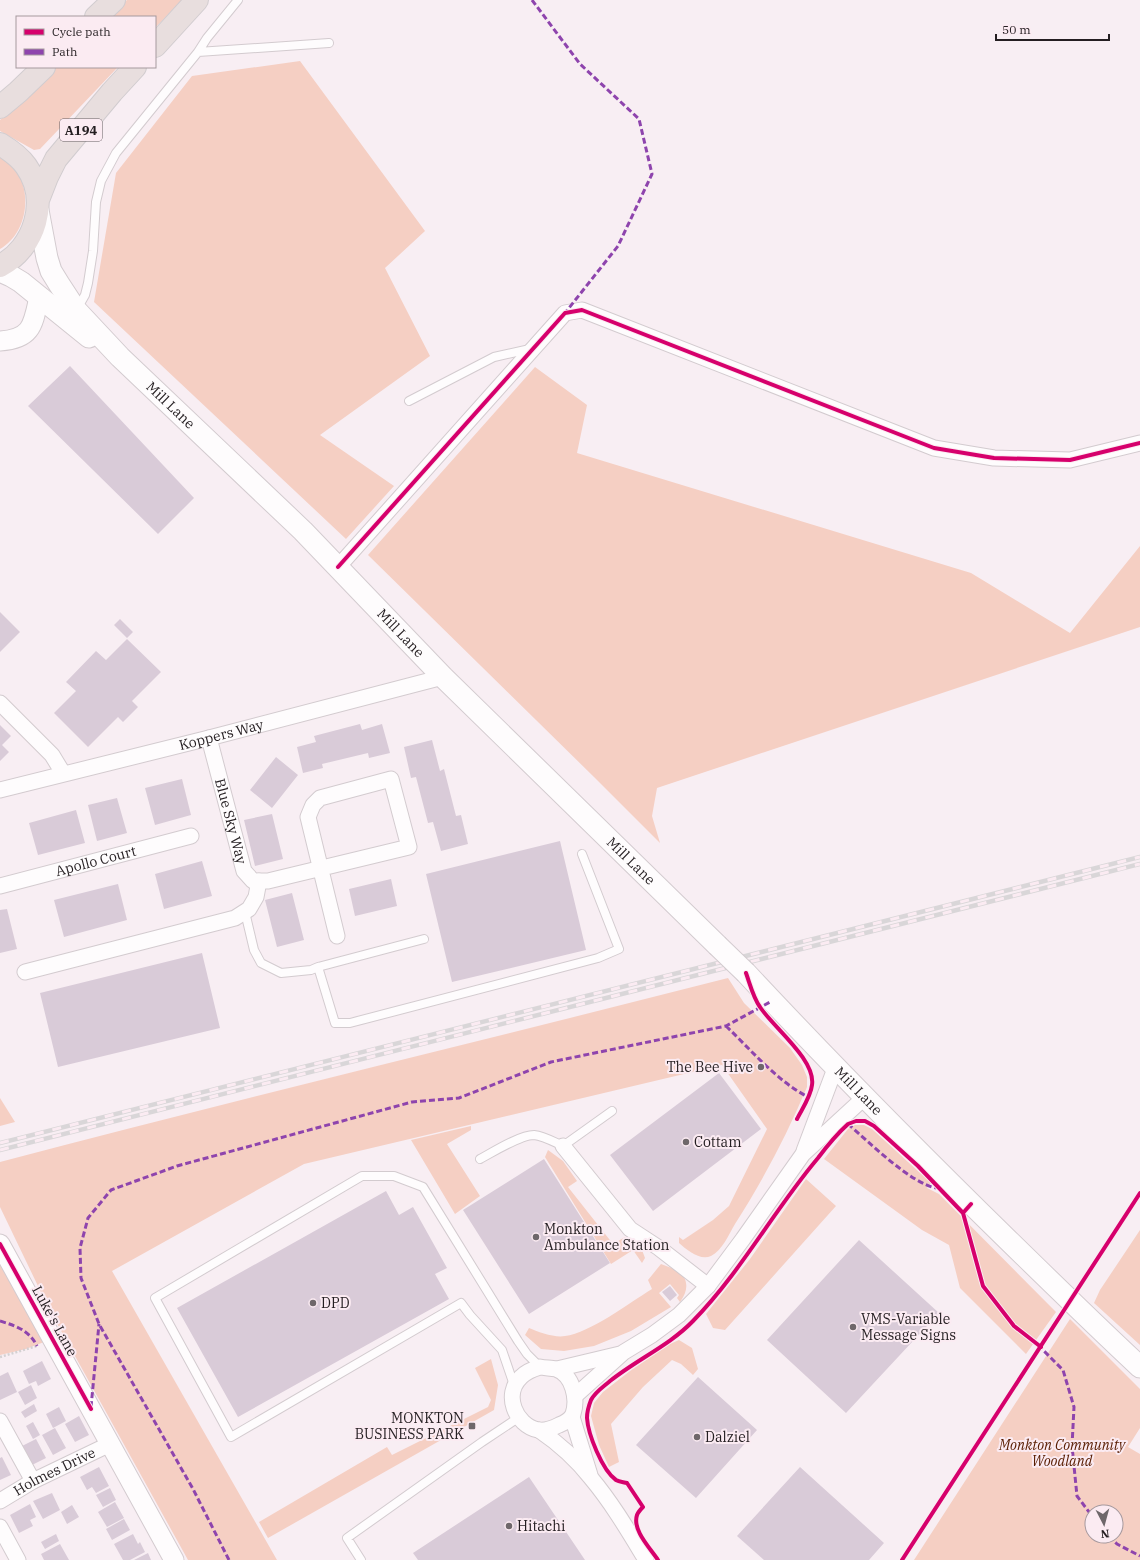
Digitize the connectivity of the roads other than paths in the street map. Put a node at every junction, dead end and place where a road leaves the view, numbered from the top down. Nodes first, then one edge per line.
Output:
1 (114, 0) edge
2 (197, 0) edge
3 (238, 0) edge
4 (97, 16) edge
5 (329, 43) dead end
6 (156, 45) edge
7 (198, 52) junction
8 (43, 68) edge
9 (134, 68) edge
10 (0, 107) edge
11 (0, 144) edge
12 (38, 205) junction
13 (0, 266) edge
14 (0, 271) edge
15 (39, 298) junction
16 (76, 310) junction
17 (0, 341) edge
18 (533, 348) junction
19 (120, 357) junction
20 (409, 401) dead end
21 (1140, 443) edge
22 (338, 567) junction
23 (442, 677) junction
24 (0, 703) edge
25 (209, 738) junction
26 (63, 773) junction
27 (0, 790) edge
28 (191, 836) dead end
29 (582, 854) dead end
30 (321, 868) junction
31 (259, 881) junction
32 (0, 886) edge
33 (245, 912) junction
34 (337, 936) dead end
35 (424, 939) dead end
36 (318, 967) junction
37 (25, 972) dead end
38 (836, 1066) junction
39 (865, 1097) junction
40 (612, 1111) dead end
41 (563, 1146) junction
42 (803, 1154) junction
43 (480, 1159) dead end
44 (0, 1244) edge
45 (708, 1286) junction
46 (624, 1352) junction
47 (540, 1367) junction
48 (1140, 1367) edge
49 (557, 1369) junction
50 (514, 1386) junction
51 (575, 1396) junction
52 (572, 1417) junction
53 (518, 1418) junction
54 (0, 1421) edge
55 (539, 1430) junction
56 (110, 1444) junction
57 (591, 1477) junction
58 (33, 1482) junction
59 (0, 1501) edge
60 (0, 1527) edge
61 (18, 1560) edge
62 (174, 1560) edge
63 (361, 1560) edge
64 (646, 1560) edge

1 - 4 highway
2 - 6 highway
3 - 7 lane
5 - 7 lane
7 - 16 lane
8 - 10 highway
9 - 12 highway, A194
11 - 12 highway
12 - 13 highway
12 - 16 main road, Mill Lane
14 - 15 main road, Mill Lane
15 - 17 street
15 - 19 main road, Mill Lane
16 - 19 main road, Mill Lane
18 - 20 lane
18 - 21 street
18 - 22 street
19 - 22 main road, Mill Lane
22 - 23 main road, Mill Lane
23 - 25 street, Koppers Way
23 - 38 main road, Mill Lane, bridge
24 - 26 street
25 - 26 street, Koppers Way
25 - 31 street, Blue Sky Way
26 - 27 street, Koppers Way
28 - 32 street, Apollo Court
29 - 36 lane
30 - 30 street
30 - 31 street
30 - 34 street
31 - 33 street
33 - 36 lane
33 - 37 street
35 - 36 lane
38 - 39 main road, Mill Lane
38 - 42 street
39 - 42 street
39 - 48 main road, Mill Lane
40 - 41 lane
41 - 43 lane
41 - 45 street
42 - 45 street
44 - 56 street, Luke's Lane
45 - 46 street
46 - 49 street
46 - 51 street
47 - 49 street
47 - 50 street
47 - 50 lane
49 - 51 street
50 - 53 street
51 - 52 street
52 - 55 street
52 - 57 street
53 - 55 street
53 - 63 lane
54 - 58 street
55 - 57 street
56 - 58 street, Holmes Drive
56 - 62 street, Luke's Lane
57 - 64 street
58 - 59 street, Holmes Drive
60 - 61 street

